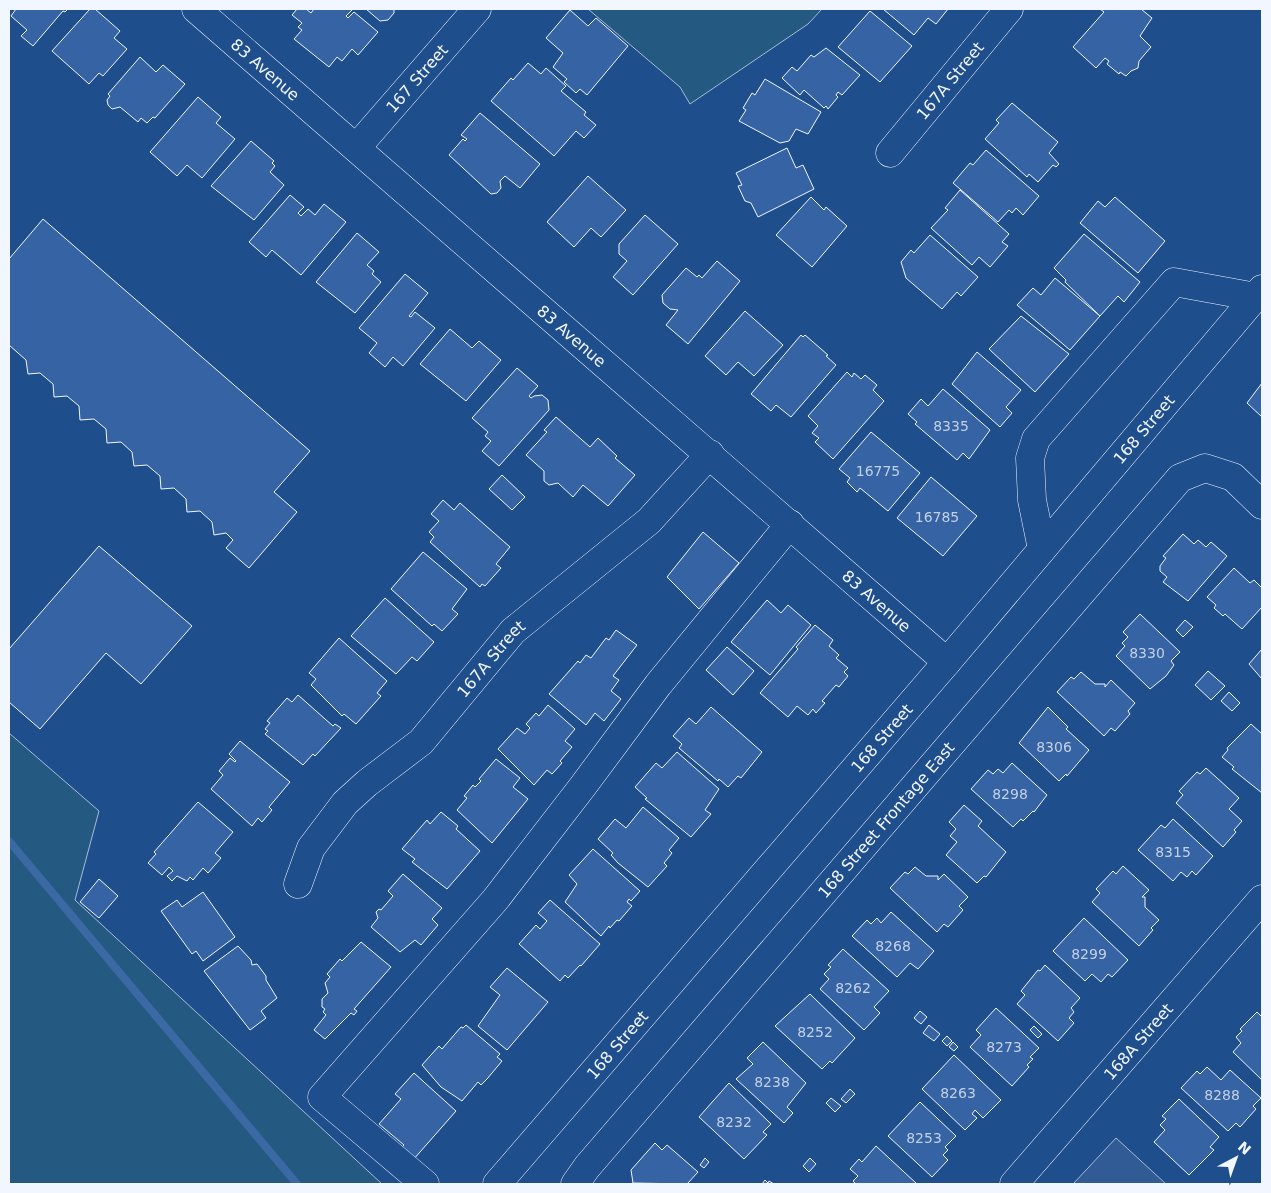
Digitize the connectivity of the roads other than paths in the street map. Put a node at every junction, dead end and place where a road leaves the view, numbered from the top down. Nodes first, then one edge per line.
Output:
1 (196, 9) edge
2 (477, 9) edge
3 (1008, 9) edge
4 (356, 148) junction
5 (890, 153) dead end
6 (1259, 293) edge
7 (710, 454) junction
8 (1262, 505) edge
9 (790, 524) junction
10 (1042, 549) junction
11 (947, 662) junction
12 (298, 884) dead end
13 (1262, 899) edge
14 (426, 1184) edge
15 (497, 1184) edge
16 (575, 1184) edge
17 (1014, 1184) edge

1 - 4 street, 83 Avenue
2 - 4 street, 167 Street
3 - 5 street, 167A Street
4 - 7 street, 83 Avenue
6 - 10 street, 168 Street
6 - 10 street
7 - 9 street, 83 Avenue
7 - 12 street, 167A Street
8 - 16 street, 168 Street Frontage East
9 - 11 street, 83 Avenue
9 - 14 street
10 - 11 street, 168 Street
11 - 15 street, 168 Street
13 - 17 street, 168A Street

